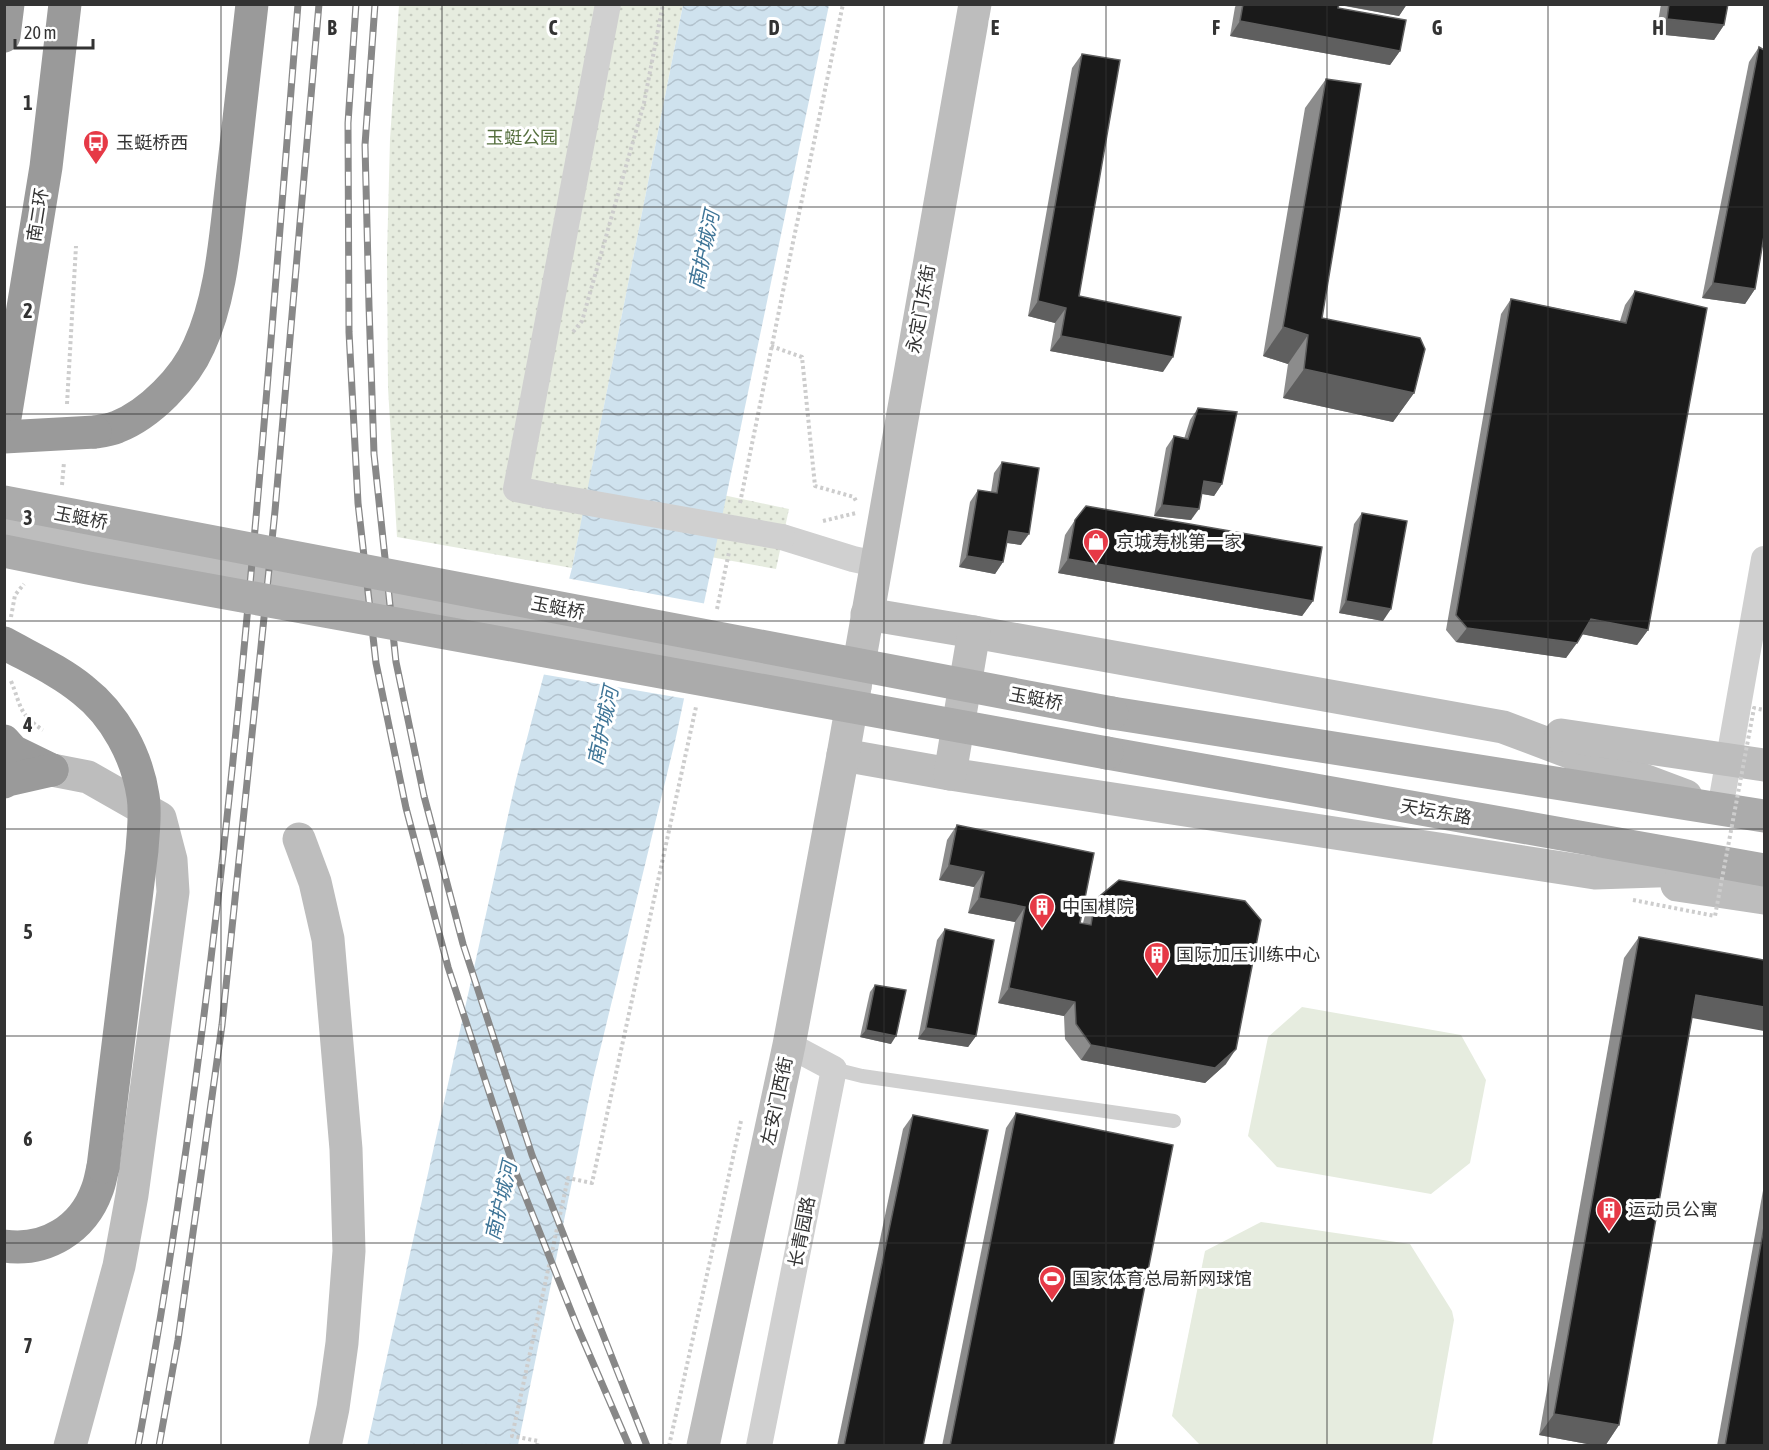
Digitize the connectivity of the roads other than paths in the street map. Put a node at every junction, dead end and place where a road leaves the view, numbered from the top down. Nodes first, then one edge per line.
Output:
1 (8, 4) edge
2 (65, 4) edge
3 (252, 4) edge
4 (608, 4) edge
5 (975, 4) edge
6 (4, 36) edge
7 (4, 424) edge
8 (4, 437) edge
9 (4, 502) edge
10 (4, 526) edge
11 (4, 550) edge
12 (1764, 559) edge
13 (876, 564) junction
14 (867, 614) junction
15 (8, 632) edge
16 (974, 632) junction
17 (855, 687) junction
18 (1503, 727) junction
19 (4, 741) edge
20 (843, 755) junction
21 (1729, 759) junction
22 (1764, 765) edge
23 (52, 770) junction
24 (950, 774) junction
25 (4, 782) edge
26 (1720, 809) junction
27 (1764, 816) edge
28 (299, 839) dead end
29 (1761, 879) edge
30 (789, 1045) junction
31 (834, 1069) junction
32 (1174, 1121) dead end
33 (4, 1246) edge
34 (70, 1446) edge
35 (325, 1446) edge
36 (703, 1446) edge
37 (759, 1446) edge

1 - 6 highway
2 - 7 highway, 南二环
3 - 8 highway, bridge
4 - 13 street, bridge
5 - 13 street, 永定门东街
9 - 26 main road, 玉蜓桥, bridge
10 - 17 street, bridge
11 - 29 main road, 天坛东路, bridge
12 - 21 street
13 - 14 street, 永定门东街
14 - 16 street
14 - 17 street, 永定门东街
15 - 33 highway, bridge
16 - 18 street
16 - 24 street
17 - 20 street, 左安门西街
18 - 21 street
18 - 26 street
19 - 23 highway
20 - 24 street
20 - 30 street, 左安门西街
21 - 22 street
21 - 26 street
23 - 25 highway
23 - 34 street
24 - 29 street
26 - 27 main road
28 - 35 street
30 - 31 street
30 - 36 street, 左安门西街
31 - 32 lane
31 - 37 street, 长青园路

